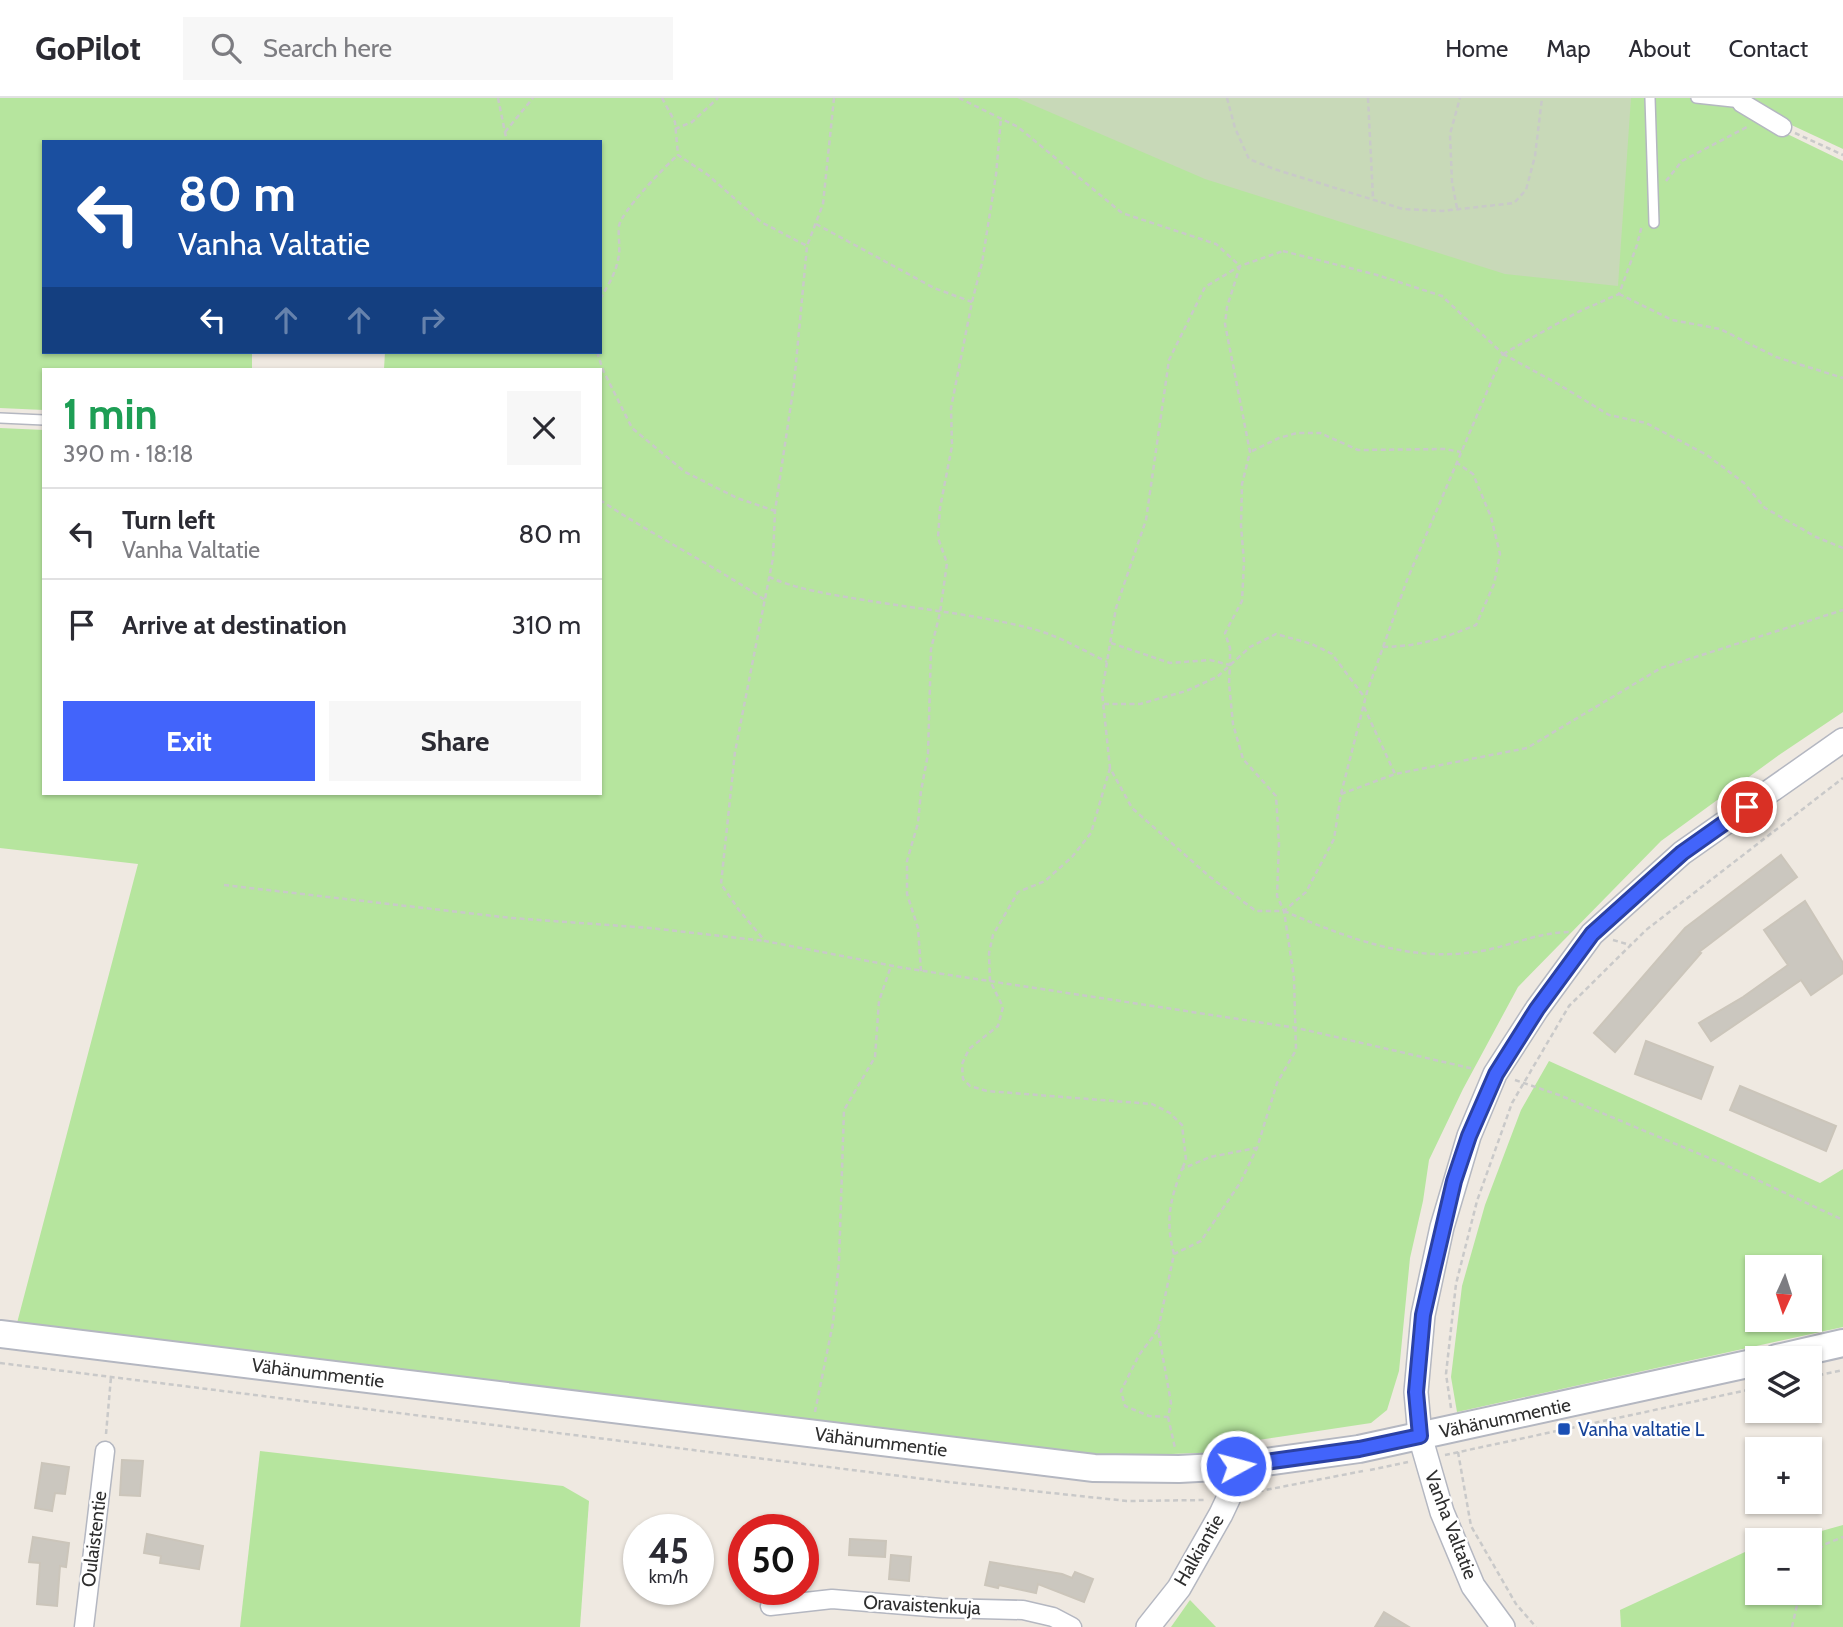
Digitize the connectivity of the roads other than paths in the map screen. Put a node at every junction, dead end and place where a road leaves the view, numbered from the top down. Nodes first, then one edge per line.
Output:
1 (1650, 98) edge
2 (1696, 98) edge
3 (1741, 100) edge
4 (1774, 122) road end
5 (1654, 223) dead end
6 (0, 418) edge
7 (42, 420) edge
8 (1843, 740) edge
9 (0, 1334) edge
10 (1843, 1343) edge
11 (1822, 1348) edge
12 (1745, 1365) edge
13 (1420, 1436) junction
14 (105, 1451) road end
15 (1236, 1466) junction
16 (770, 1606) dead end
17 (84, 1627) edge
18 (1072, 1627) edge
19 (1148, 1627) edge
20 (1503, 1627) edge

1 - 5 lane
2 - 3 lane
3 - 4 street
6 - 7 lane
8 - 13 street, Vanha Valtatie
9 - 15 main road, Vähänummentie
10 - 11 main road
12 - 13 main road, Vähänummentie
13 - 15 main road, Vähänummentie
13 - 20 street, Vanha Valtatie
14 - 17 street, Oulaistentie
15 - 19 street, Halkiantie
16 - 18 street, Oravaistenkuja

